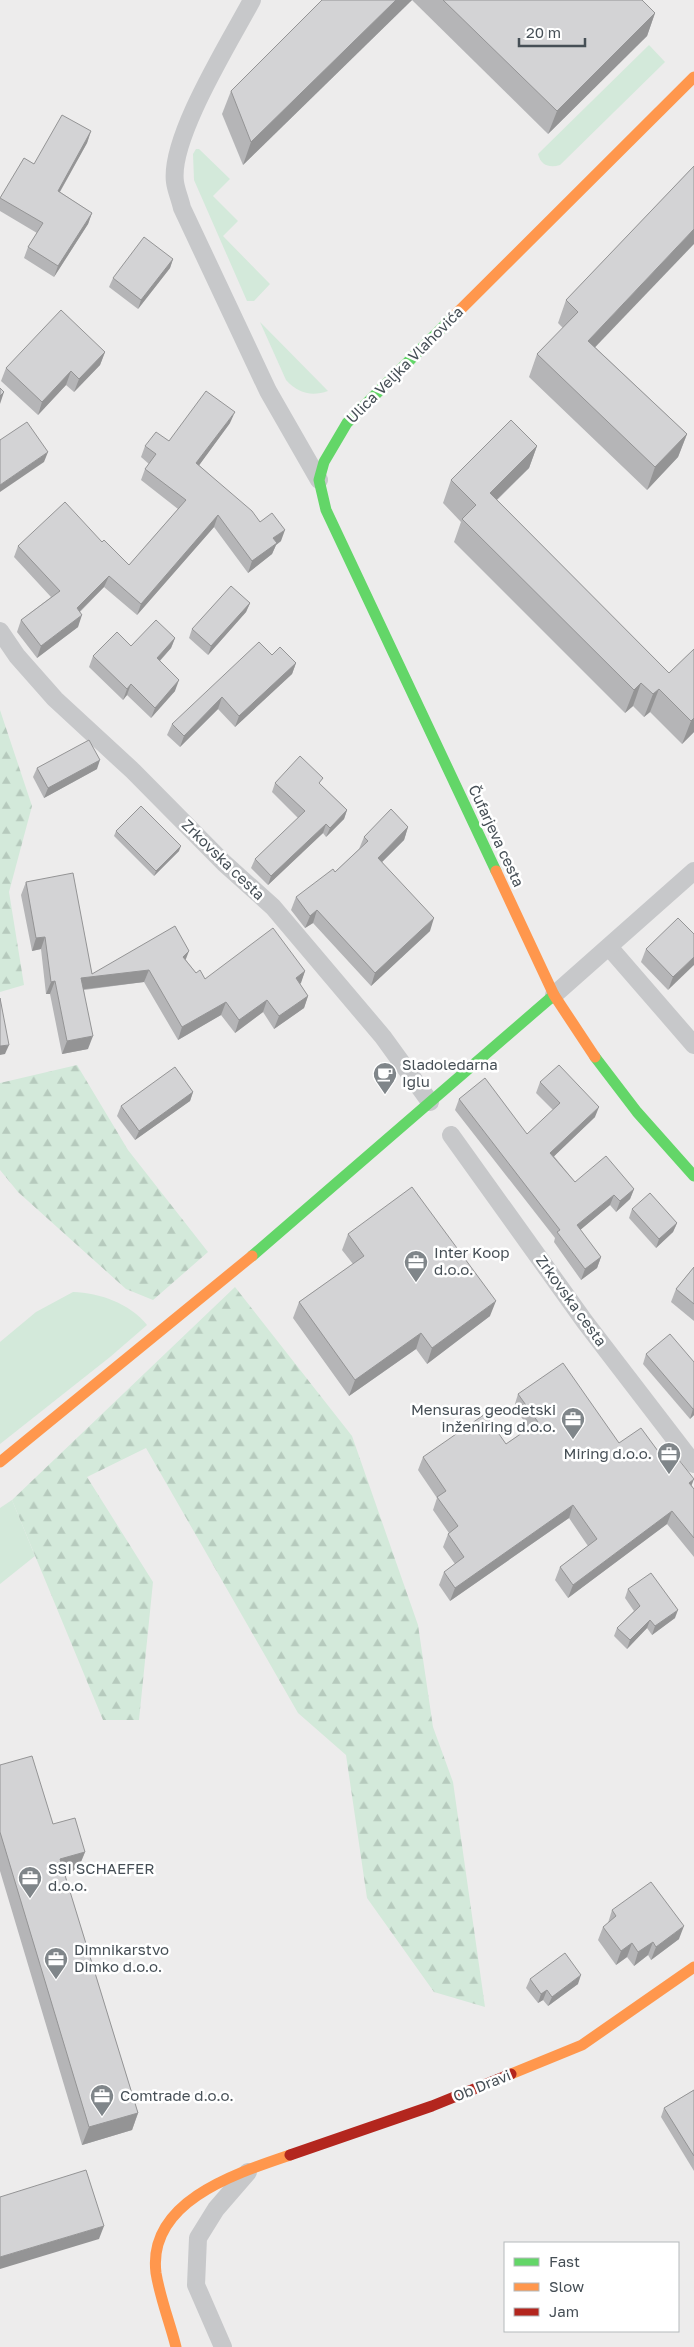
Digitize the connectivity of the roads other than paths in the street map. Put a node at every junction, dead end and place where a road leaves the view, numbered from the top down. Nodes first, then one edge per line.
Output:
1 (252, 0) edge
2 (694, 77) edge
3 (319, 480) junction
4 (0, 631) edge
5 (694, 872) edge
6 (609, 947) junction
7 (554, 995) junction
8 (694, 1045) edge
9 (430, 1102) junction
10 (451, 1135) dead end
11 (694, 1176) edge
12 (0, 1462) edge
13 (694, 1464) edge
14 (694, 1966) edge
15 (251, 2168) junction
16 (176, 2347) edge
17 (223, 2347) edge

1 - 3 street
2 - 3 street, Ulica Veljka Vlahovića
3 - 7 street, Čufarjeva cesta
4 - 9 street, Zrkovska cesta
5 - 6 street
6 - 7 street
6 - 8 street
7 - 9 street
7 - 11 street, Čufarjeva cesta
9 - 12 street
10 - 13 street, Zrkovska cesta
14 - 15 street, Ob Dravi
15 - 16 street, Ob Dravi
15 - 17 street

